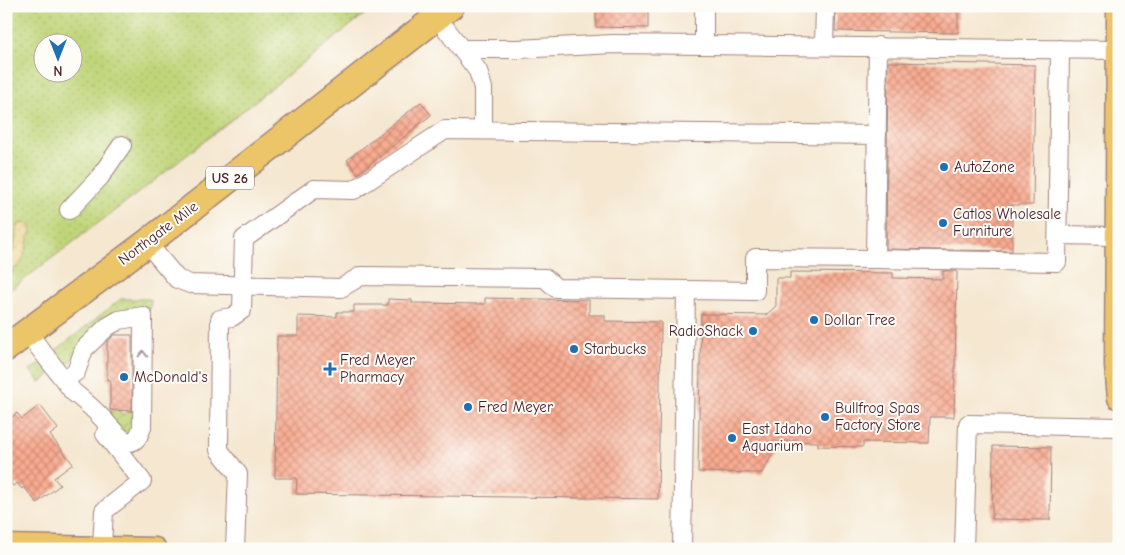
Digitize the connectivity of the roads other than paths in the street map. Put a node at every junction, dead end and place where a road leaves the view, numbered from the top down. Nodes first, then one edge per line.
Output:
1 (704, 6) edge
2 (825, 6) edge
3 (1118, 6) edge
4 (444, 12) edge
5 (704, 45) junction
6 (824, 46) junction
7 (878, 46) junction
8 (461, 49) junction
9 (1060, 49) junction
10 (1118, 50) edge
11 (483, 130) junction
12 (877, 135) junction
13 (122, 145) dead end
14 (69, 210) dead end
15 (1058, 235) junction
16 (1116, 236) junction
17 (147, 243) junction
18 (875, 259) junction
19 (243, 286) junction
20 (686, 290) junction
21 (27, 332) junction
22 (6, 348) edge
23 (68, 385) junction
24 (1119, 398) edge
25 (142, 411) junction
26 (1119, 428) edge
27 (114, 445) junction
28 (21, 547) edge
29 (102, 548) junction
30 (153, 549) edge
31 (236, 549) edge
32 (682, 549) edge
33 (964, 549) edge

1 - 5 lane
2 - 6 lane
3 - 10 main road
4 - 8 lane
4 - 17 highway, Northgate Mile / US 26
5 - 6 lane
5 - 8 lane
6 - 7 lane
7 - 9 lane
7 - 12 lane
8 - 11 lane
9 - 10 lane
9 - 15 lane
10 - 16 main road
11 - 12 lane
11 - 19 lane
12 - 18 lane
13 - 14 lane
15 - 16 lane
15 - 18 lane
16 - 24 main road
17 - 19 lane
17 - 21 highway, Northgate Mile / US 26
18 - 20 lane
19 - 20 lane
19 - 31 lane
20 - 32 lane
21 - 22 highway, Northgate Mile / US 26
21 - 23 lane
23 - 25 lane
25 -> 23 lane
23 - 27 lane
25 - 27 lane
26 - 33 lane
27 - 29 lane
28 - 29 main road
29 - 30 main road

